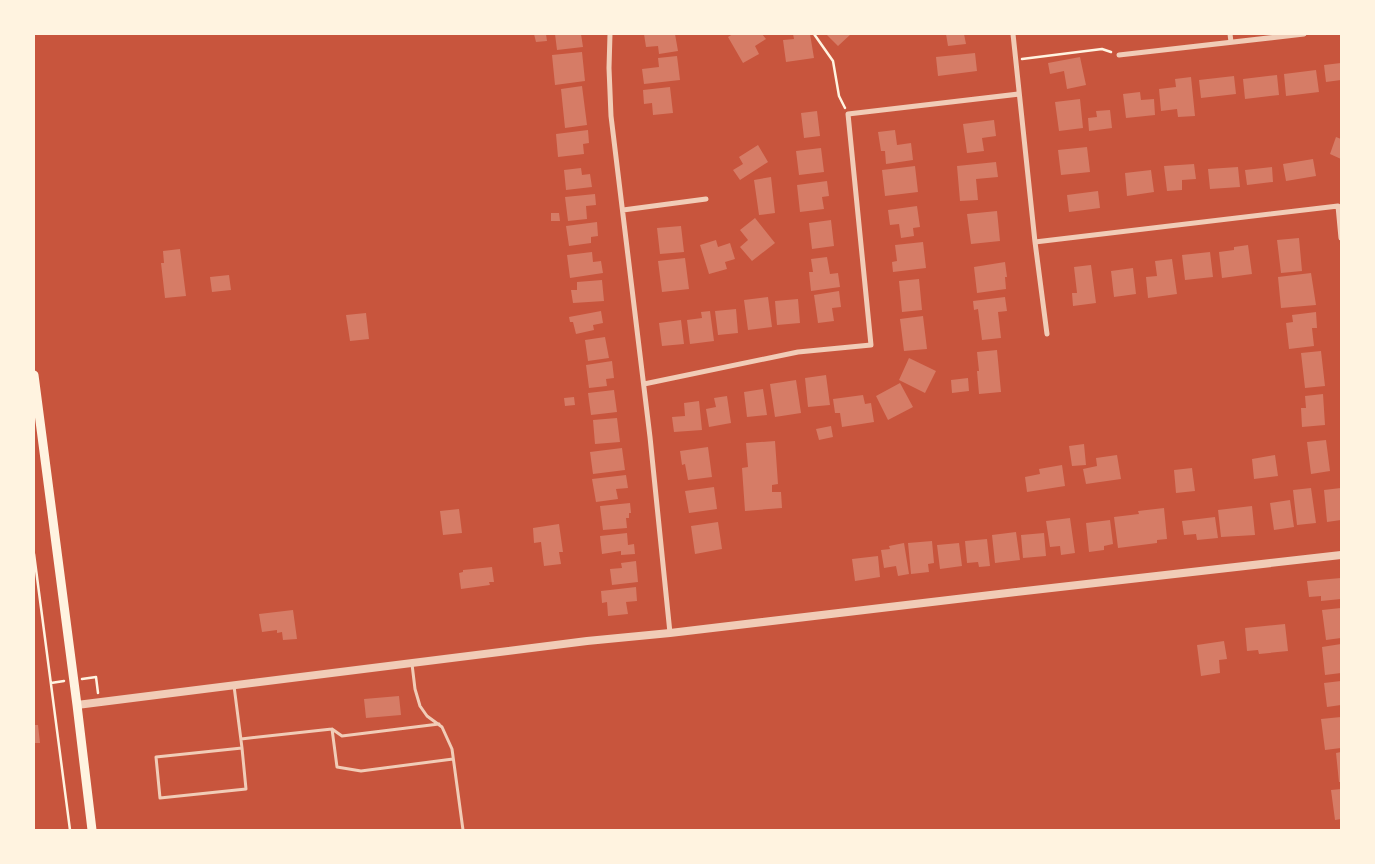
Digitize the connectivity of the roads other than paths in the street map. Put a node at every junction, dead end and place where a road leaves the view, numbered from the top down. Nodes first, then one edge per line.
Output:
1 (610, 34) edge
2 (1013, 34) edge
3 (1230, 34) edge
4 (1304, 34) edge
5 (1231, 42) junction
6 (1119, 55) road end
7 (1019, 94) junction
8 (706, 199) dead end
9 (623, 210) junction
10 (1341, 238) edge
11 (1035, 242) junction
12 (1046, 334) dead end
13 (34, 375) edge
14 (644, 384) junction
15 (1341, 555) edge
16 (670, 633) junction
17 (412, 663) junction
18 (234, 685) junction
19 (78, 705) junction
20 (439, 724) junction
21 (332, 729) junction
22 (241, 739) junction
23 (242, 748) junction
24 (453, 759) junction
25 (92, 830) edge
26 (463, 830) edge

1 - 9 street
2 - 7 street
3 - 5 street
4 - 5 street
5 - 6 street
7 - 11 street
7 - 14 street
8 - 9 street
9 - 14 street
10 - 11 street
11 - 12 street
13 - 19 main road
14 - 16 street
15 - 16 street
16 - 17 street
17 - 18 street
17 - 20 lane
18 - 19 street
18 - 22 lane
19 - 25 main road
20 - 21 lane
20 - 24 lane
21 - 22 lane
21 - 24 lane
22 - 23 lane
23 - 23 lane
24 - 26 lane

